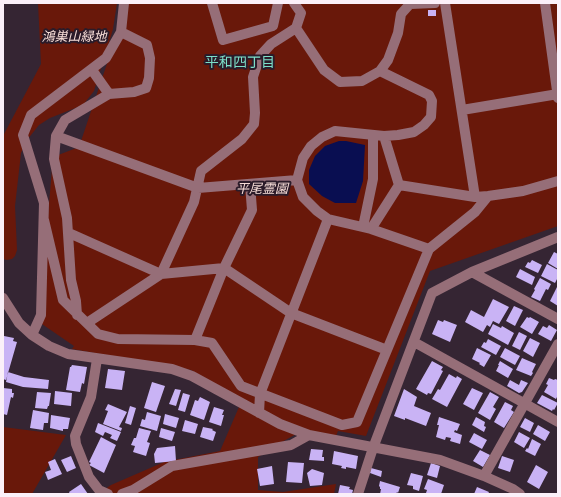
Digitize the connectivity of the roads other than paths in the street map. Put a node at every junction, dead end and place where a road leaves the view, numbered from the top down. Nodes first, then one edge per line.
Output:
1 (124, 3) edge
2 (212, 3) edge
3 (278, 3) edge
4 (294, 3) edge
5 (435, 3) edge
6 (445, 3) edge
7 (545, 3) edge
8 (409, 4) edge
9 (296, 28) junction
10 (264, 29) junction
11 (121, 32) junction
12 (271, 44) junction
13 (92, 70) junction
14 (380, 71) junction
15 (109, 94) junction
16 (558, 96) edge
17 (462, 110) junction
18 (373, 134) junction
19 (56, 136) junction
20 (384, 136) junction
21 (297, 180) junction
22 (558, 181) edge
23 (250, 184) junction
24 (399, 185) junction
25 (198, 188) junction
26 (488, 196) junction
27 (475, 197) junction
28 (328, 219) junction
29 (44, 220) junction
30 (367, 228) junction
31 (69, 232) junction
32 (558, 237) edge
33 (429, 249) junction
34 (224, 268) junction
35 (472, 272) junction
36 (162, 274) junction
37 (4, 302) edge
38 (291, 313) junction
39 (77, 314) junction
40 (558, 319) edge
41 (87, 323) junction
42 (32, 335) junction
43 (195, 340) junction
44 (414, 342) junction
45 (558, 344) edge
46 (387, 350) junction
47 (97, 359) junction
48 (260, 394) junction
49 (525, 404) junction
50 (259, 414) junction
51 (558, 422) edge
52 (309, 435) junction
53 (373, 448) junction
54 (484, 476) junction
55 (108, 494) edge
56 (122, 494) edge
57 (358, 494) edge
58 (520, 494) edge

1 - 11 street
2 - 10 street
3 - 10 street
4 - 9 street
5 - 8 street
6 - 17 street
7 - 16 street
8 - 14 street
9 - 12 street
9 - 14 street
10 - 12 street
11 - 13 street
11 - 15 street
12 - 25 street
13 - 15 street
13 - 29 street
14 - 20 street
15 - 19 street
16 - 17 street
17 - 27 street
18 - 20 street
18 - 21 street
18 - 30 street
19 - 25 street
19 - 31 street
20 - 24 street
21 - 23 street
21 - 28 street
22 - 26 street
23 - 25 street
23 - 34 street
24 - 27 street
24 - 30 street
25 - 36 street
26 - 27 street
26 - 33 street
28 - 30 street
28 - 38 street
29 - 39 street
29 - 42 street
30 - 33 street
31 - 36 street
31 - 39 street
32 - 35 street
33 - 46 street
34 - 36 street
34 - 38 street
34 - 43 street
35 - 40 street
35 - 44 street
36 - 41 street
37 - 42 street
38 - 46 street
38 - 48 street
39 - 41 street
41 - 43 street
42 - 47 street
43 - 48 street
44 - 49 street
44 - 53 street
45 - 49 street
46 - 48 street
47 - 50 street
47 - 55 street
48 - 50 street
49 - 51 street
49 - 54 street
50 - 52 street
52 - 53 street
52 - 56 street
53 - 54 street
53 - 57 street
54 - 58 street

